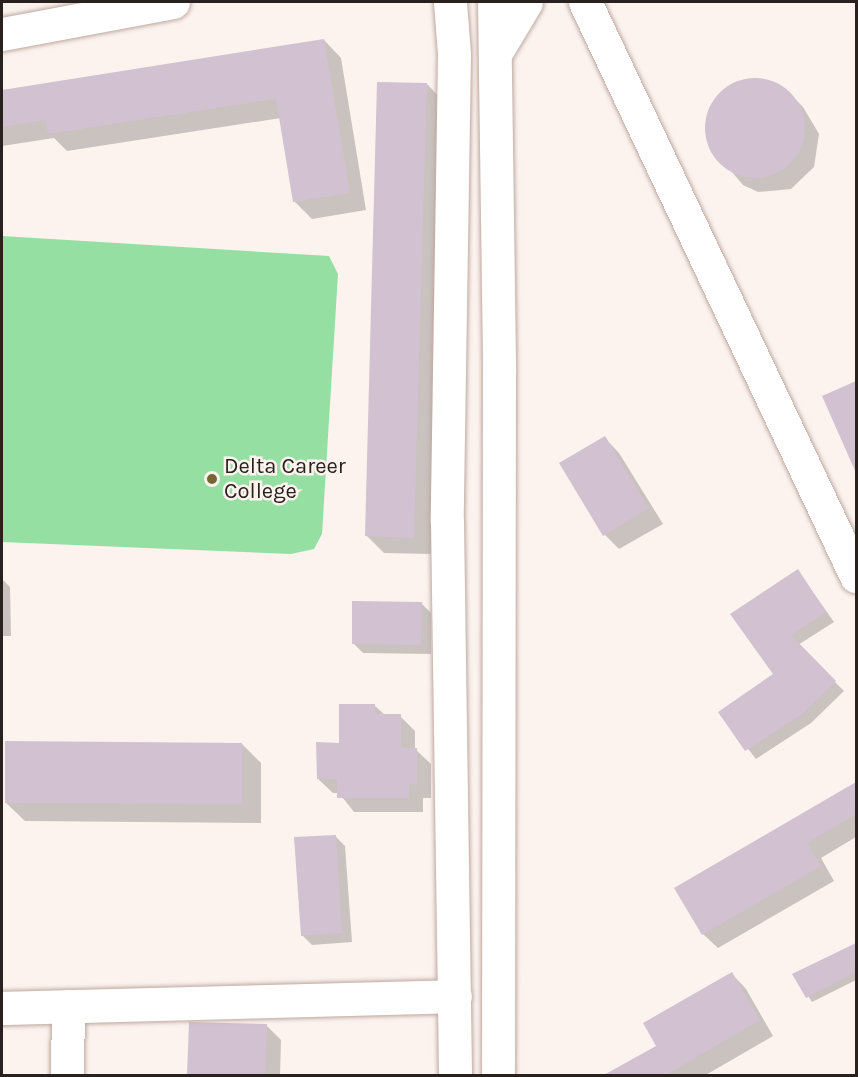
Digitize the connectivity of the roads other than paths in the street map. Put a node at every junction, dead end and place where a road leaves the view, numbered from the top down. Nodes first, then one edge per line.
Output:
1 (173, 2) edge
2 (433, 2) edge
3 (450, 2) edge
4 (494, 2) edge
5 (526, 2) edge
6 (585, 2) edge
7 (2, 34) edge
8 (454, 54) junction
9 (495, 54) junction
10 (856, 576) edge
11 (455, 996) junction
12 (68, 1006) junction
13 (2, 1008) edge
14 (68, 1076) edge
15 (455, 1076) edge
16 (498, 1076) edge

1 - 7 street
2 - 8 street
3 - 8 street
4 - 9 street
5 - 9 street
6 - 10 street
8 - 11 street
9 - 16 street
11 - 12 street
11 - 15 street
12 - 13 street
12 - 14 street

